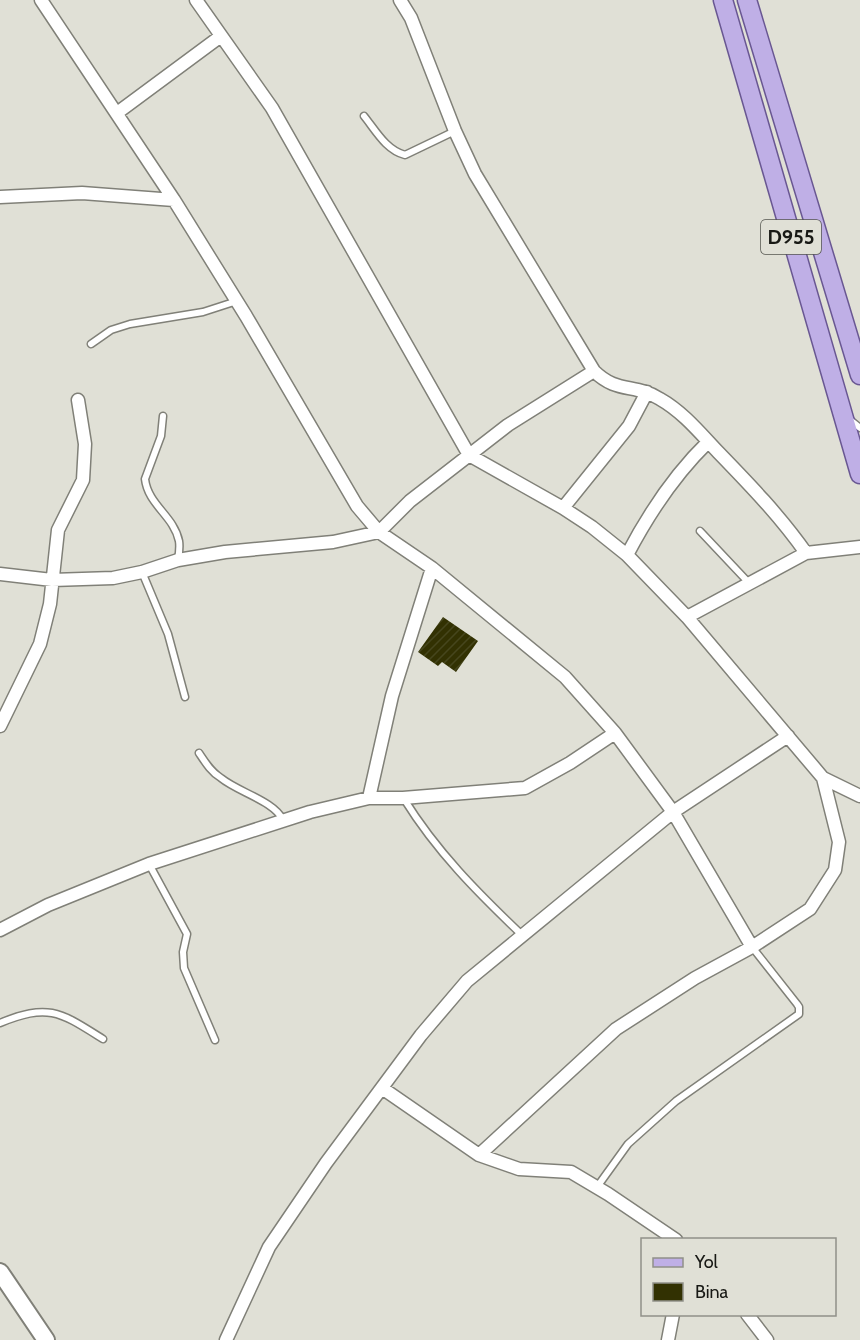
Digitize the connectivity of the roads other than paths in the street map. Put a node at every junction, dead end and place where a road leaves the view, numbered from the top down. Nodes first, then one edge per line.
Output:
1 (40, 0) edge
2 (196, 0) edge
3 (400, 0) edge
4 (723, 0) edge
5 (747, 0) edge
6 (221, 36) junction
7 (117, 113) junction
8 (364, 116) dead end
9 (455, 131) junction
10 (0, 197) edge
11 (174, 200) junction
12 (237, 300) junction
13 (91, 344) dead end
14 (594, 371) junction
15 (860, 375) edge
16 (647, 392) junction
17 (78, 400) dead end
18 (842, 413) junction
19 (163, 416) dead end
20 (860, 428) edge
21 (708, 441) junction
22 (469, 455) junction
23 (860, 474) edge
24 (563, 508) junction
25 (700, 531) dead end
26 (379, 532) junction
27 (860, 547) edge
28 (806, 553) junction
29 (627, 555) junction
30 (178, 560) junction
31 (432, 568) junction
32 (142, 572) junction
33 (0, 574) edge
34 (52, 580) junction
35 (749, 582) junction
36 (687, 617) junction
37 (184, 697) dead end
38 (0, 726) edge
39 (615, 733) junction
40 (788, 736) junction
41 (199, 753) dead end
42 (823, 778) junction
43 (860, 796) edge
44 (369, 798) junction
45 (403, 798) junction
46 (674, 812) junction
47 (284, 821) junction
48 (149, 864) junction
49 (0, 930) edge
50 (523, 936) junction
51 (752, 947) junction
52 (0, 1023) edge
53 (103, 1040) dead end
54 (215, 1040) dead end
55 (381, 1088) junction
56 (479, 1155) junction
57 (597, 1187) junction
58 (674, 1238) edge
59 (2, 1279) edge
60 (673, 1316) edge
61 (749, 1316) edge
62 (46, 1340) edge
63 (226, 1340) edge
64 (668, 1340) edge
65 (767, 1340) edge

1 - 7 street
2 - 6 street
3 - 9 street
4 - 18 main road, D955
5 - 15 main road, D955
6 - 7 street
6 - 22 street
7 - 11 street
8 - 9 lane
9 - 14 street
10 - 11 street
11 - 12 street
12 - 13 lane
12 - 26 street
14 - 16 street
14 - 22 street
16 - 21 street
16 - 24 street
17 - 34 street
18 - 20 lane
18 - 23 main road, D955
19 - 30 lane
21 - 28 street
21 - 29 street
22 - 24 street
22 - 26 street
24 - 29 street
25 - 35 lane
26 - 30 street
26 - 31 street
27 - 28 street
28 - 35 street
29 - 36 street
30 - 32 street
31 - 39 street
31 - 44 street
32 - 34 street
32 - 37 lane
33 - 34 street
34 - 38 street
35 - 36 street
36 - 40 street
39 - 45 street
39 - 46 street
40 - 42 street
40 - 46 street
41 - 47 lane
42 - 43 street
42 - 51 street
44 - 45 street
44 - 47 street
45 - 50 lane
46 - 50 street
46 - 51 street
47 - 48 street
48 - 49 street
48 - 54 lane
50 - 55 street
51 - 56 street
51 - 57 lane
52 - 53 lane
55 - 56 street
55 - 63 street
56 - 57 street
57 - 58 street
59 - 62 main road
60 - 64 street
61 - 65 street

